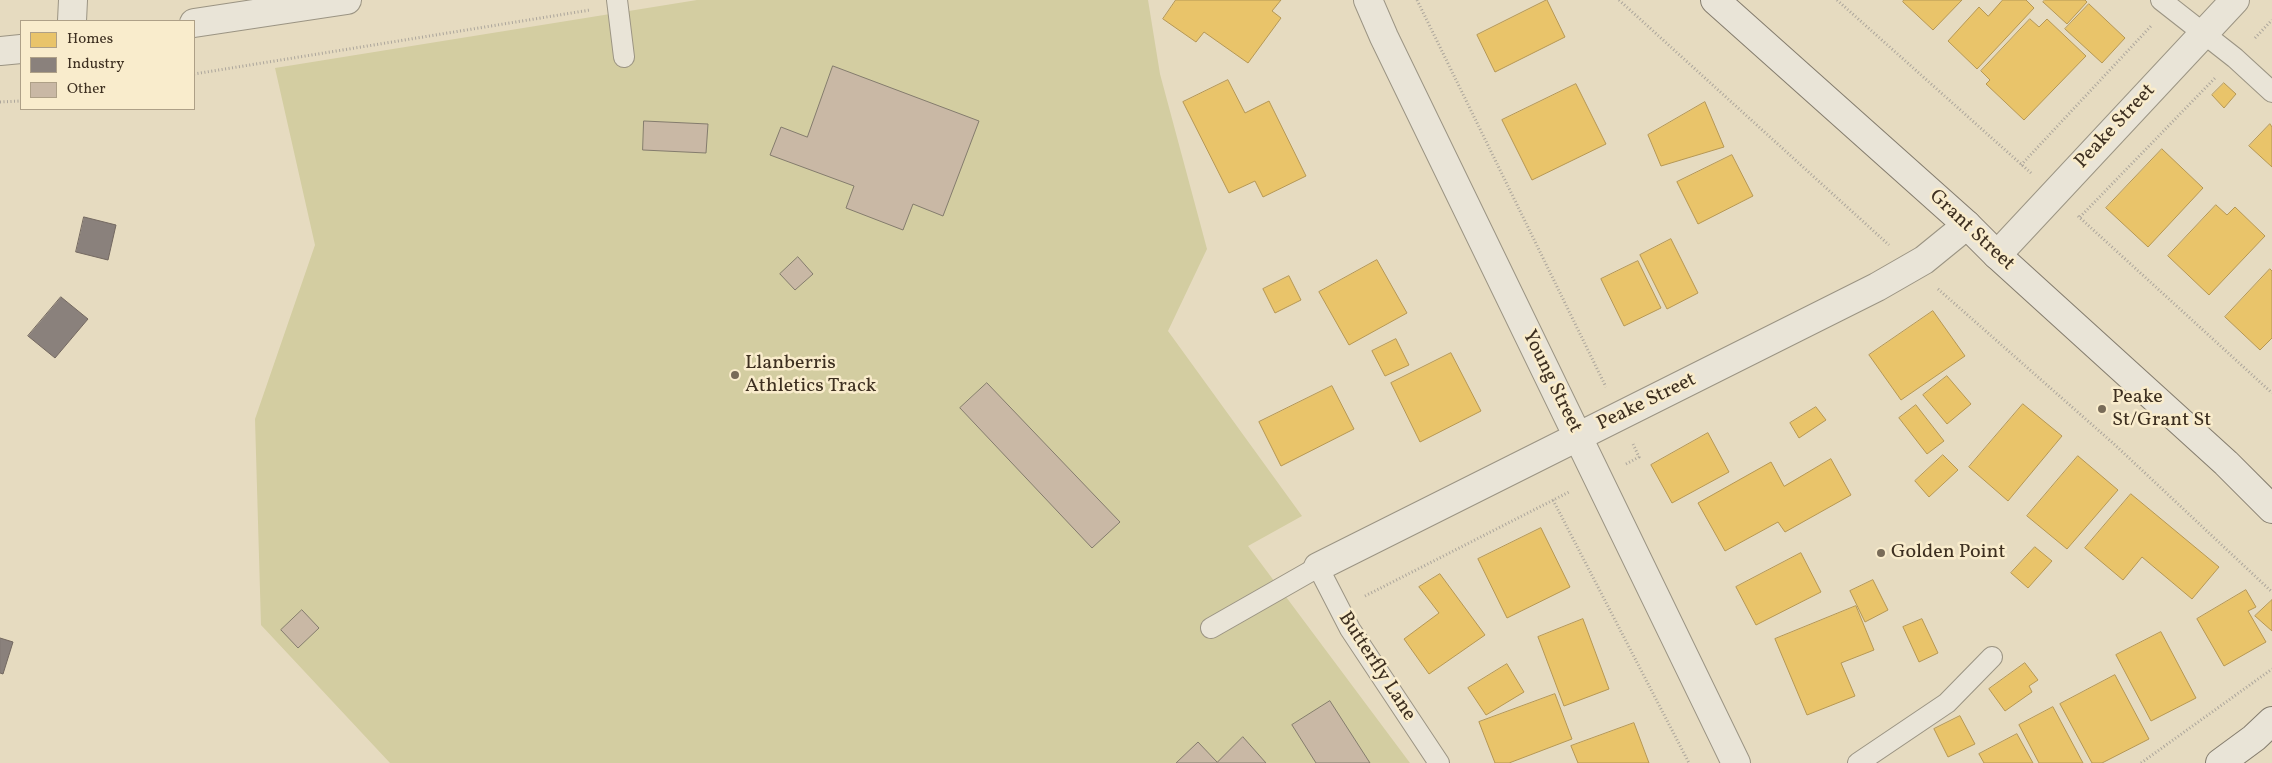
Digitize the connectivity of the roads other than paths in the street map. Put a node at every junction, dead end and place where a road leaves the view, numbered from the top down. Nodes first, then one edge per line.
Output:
1 (73, 0) edge
2 (347, 0) edge
3 (1368, 0) edge
4 (1715, 0) edge
5 (2235, 0) edge
6 (618, 3) edge
7 (2165, 3) edge
8 (72, 20) edge
9 (195, 23) edge
10 (2203, 33) junction
11 (20, 48) edge
12 (0, 51) edge
13 (624, 57) dead end
14 (2272, 92) edge
15 (1967, 225) junction
16 (1997, 255) junction
17 (1578, 437) junction
18 (2226, 463) junction
19 (2272, 494) edge
20 (2272, 509) edge
21 (1318, 567) junction
22 (1210, 628) dead end
23 (1992, 657) dead end
24 (2266, 729) edge
25 (1438, 763) edge
26 (1736, 763) edge
27 (1858, 763) edge
28 (2220, 763) edge

1 - 8 street
2 - 9 street
3 - 17 street, Young Street
4 - 15 street, Grant Street
5 - 10 street, Peake Street
6 - 13 lane
7 - 10 lane
10 - 14 lane
10 - 16 street, Peake Street
11 - 12 street
15 - 16 street, Grant Street
15 - 17 street, Peake Street
16 - 18 street, Grant Street
17 - 21 street, Peake Street
17 - 26 street, Young Street
18 - 19 street, Grant Street
18 - 20 street, Grant Street
21 - 22 lane
21 - 25 lane, Butterfly Lane
23 - 27 lane
24 - 28 street

